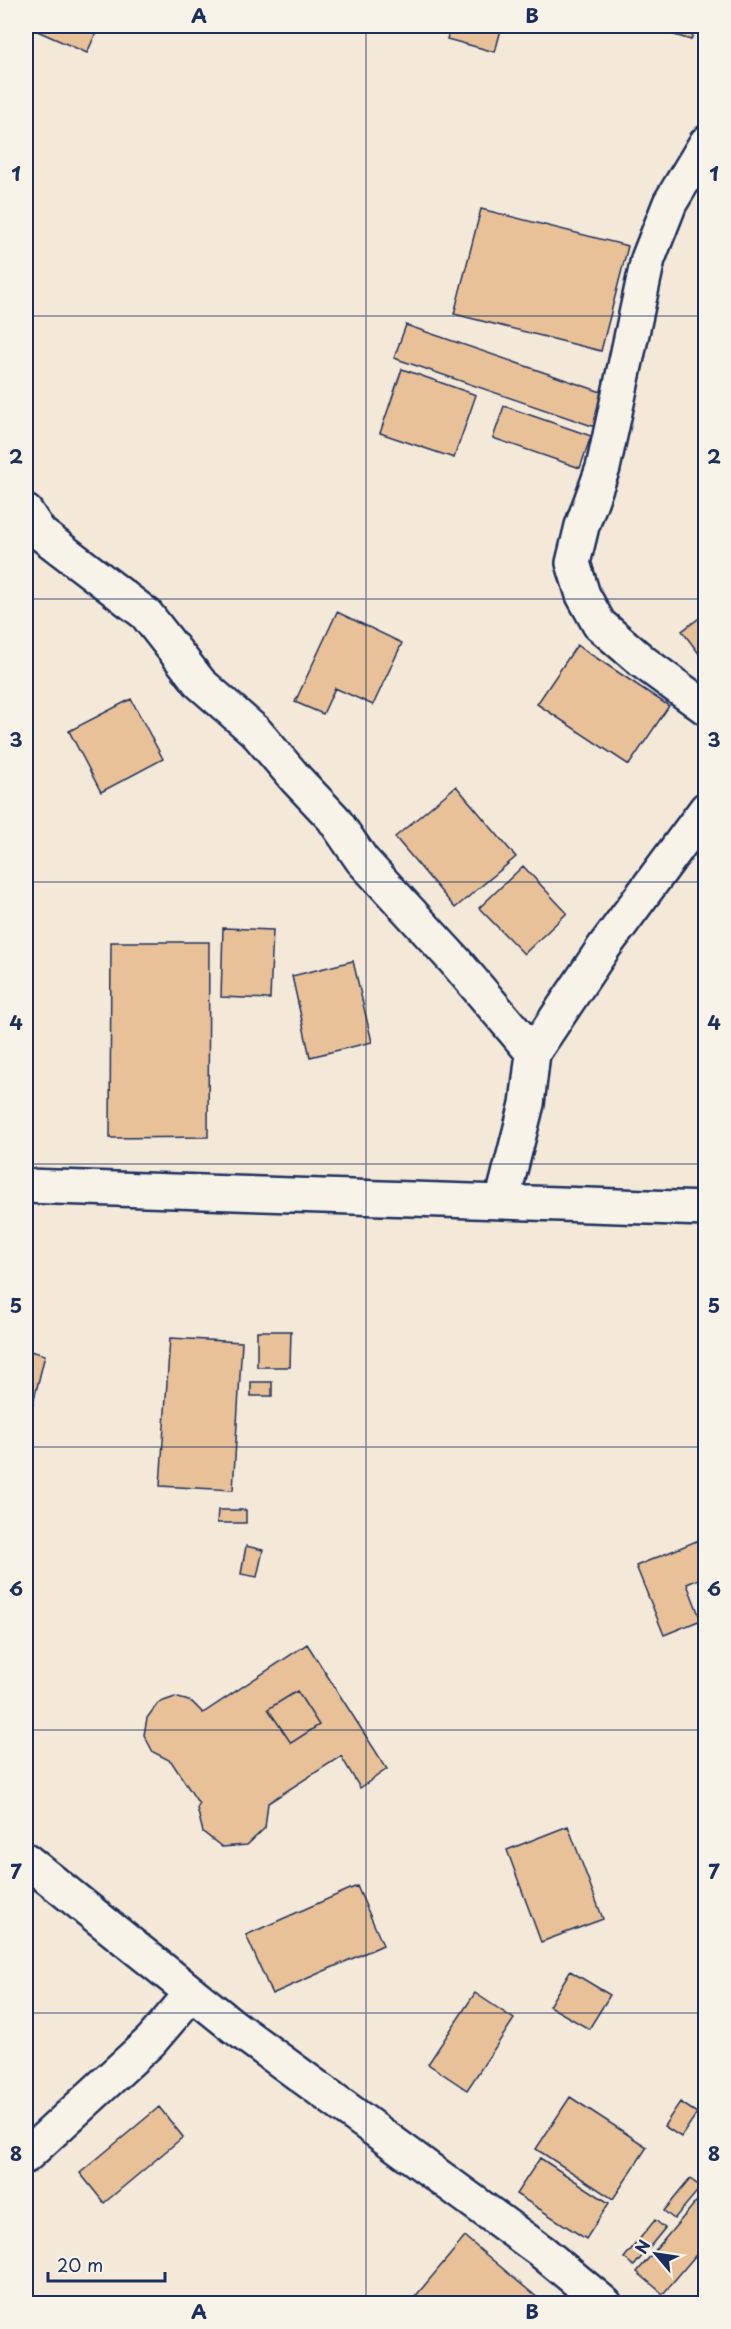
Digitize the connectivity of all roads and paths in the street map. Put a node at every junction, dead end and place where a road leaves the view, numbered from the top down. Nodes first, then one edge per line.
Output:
1 (705, 143) edge
2 (26, 512) edge
3 (705, 708) edge
4 (705, 809) edge
5 (533, 1053) junction
6 (26, 1186) edge
7 (502, 1202) junction
8 (705, 1209) edge
9 (26, 1860) edge
10 (192, 1993) junction
11 (26, 2156) edge
12 (605, 2304) edge

1 - 3 street
2 - 5 street
4 - 5 street
5 - 7 street
6 - 7 street
7 - 8 street
9 - 10 street
10 - 11 street
10 - 12 street

